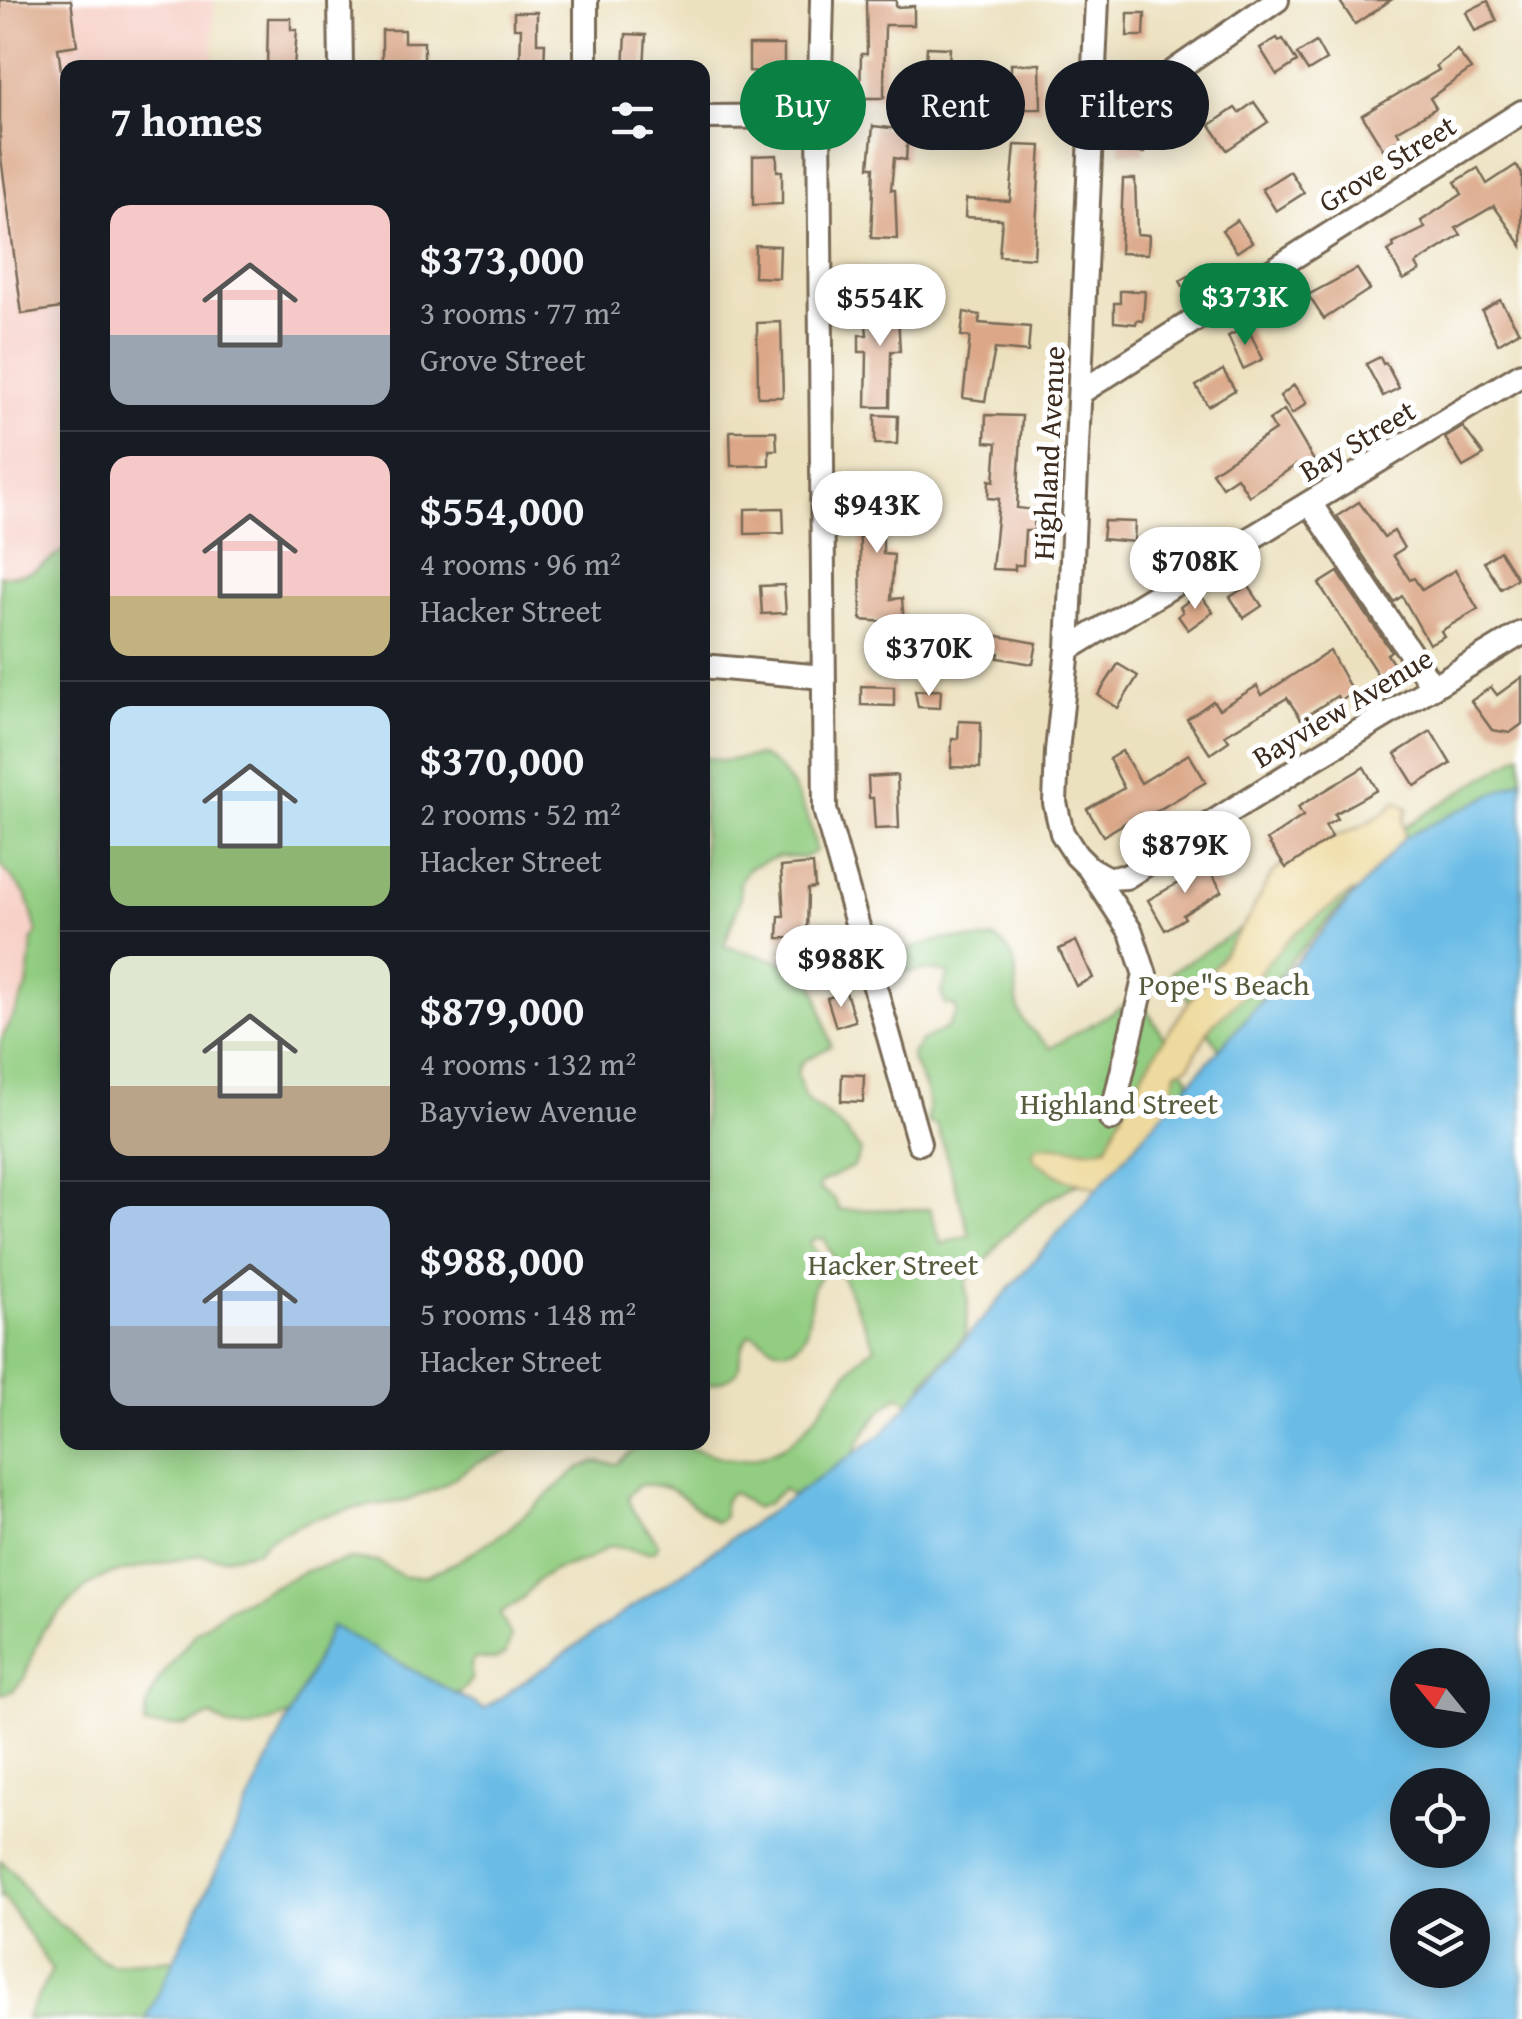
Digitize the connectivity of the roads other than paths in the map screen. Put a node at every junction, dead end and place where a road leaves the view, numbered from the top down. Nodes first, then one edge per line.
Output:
1 (340, 0) edge
2 (586, 0) edge
3 (822, 0) edge
4 (1097, 0) edge
5 (1277, 0) edge
6 (340, 60) edge
7 (586, 60) edge
8 (820, 60) edge
9 (1095, 60) edge
10 (1190, 60) edge
11 (1522, 112) edge
12 (740, 117) edge
13 (710, 118) edge
14 (819, 150) edge
15 (1092, 150) edge
16 (1522, 374) edge
17 (1081, 392) junction
18 (1310, 503) junction
19 (1522, 633) edge
20 (1068, 649) junction
21 (710, 667) edge
22 (823, 677) junction
23 (1433, 686) junction
24 (1089, 868) junction
25 (1111, 1119) dead end
26 (919, 1142) dead end

1 - 6 street
2 - 7 street
3 - 8 street
4 - 9 street, Highland Avenue
5 - 10 street
11 - 17 street, Grove Street
12 - 13 street
14 - 22 street
15 - 17 street, Highland Avenue
16 - 18 street, Bay Street
17 - 20 street, Highland Avenue
18 - 20 street, Bay Street
18 - 23 street
19 - 23 street, Bayview Avenue
20 - 24 street, Highland Avenue
21 - 22 street
22 - 26 street
23 - 24 street, Bayview Avenue
24 - 25 street, Highland Avenue

